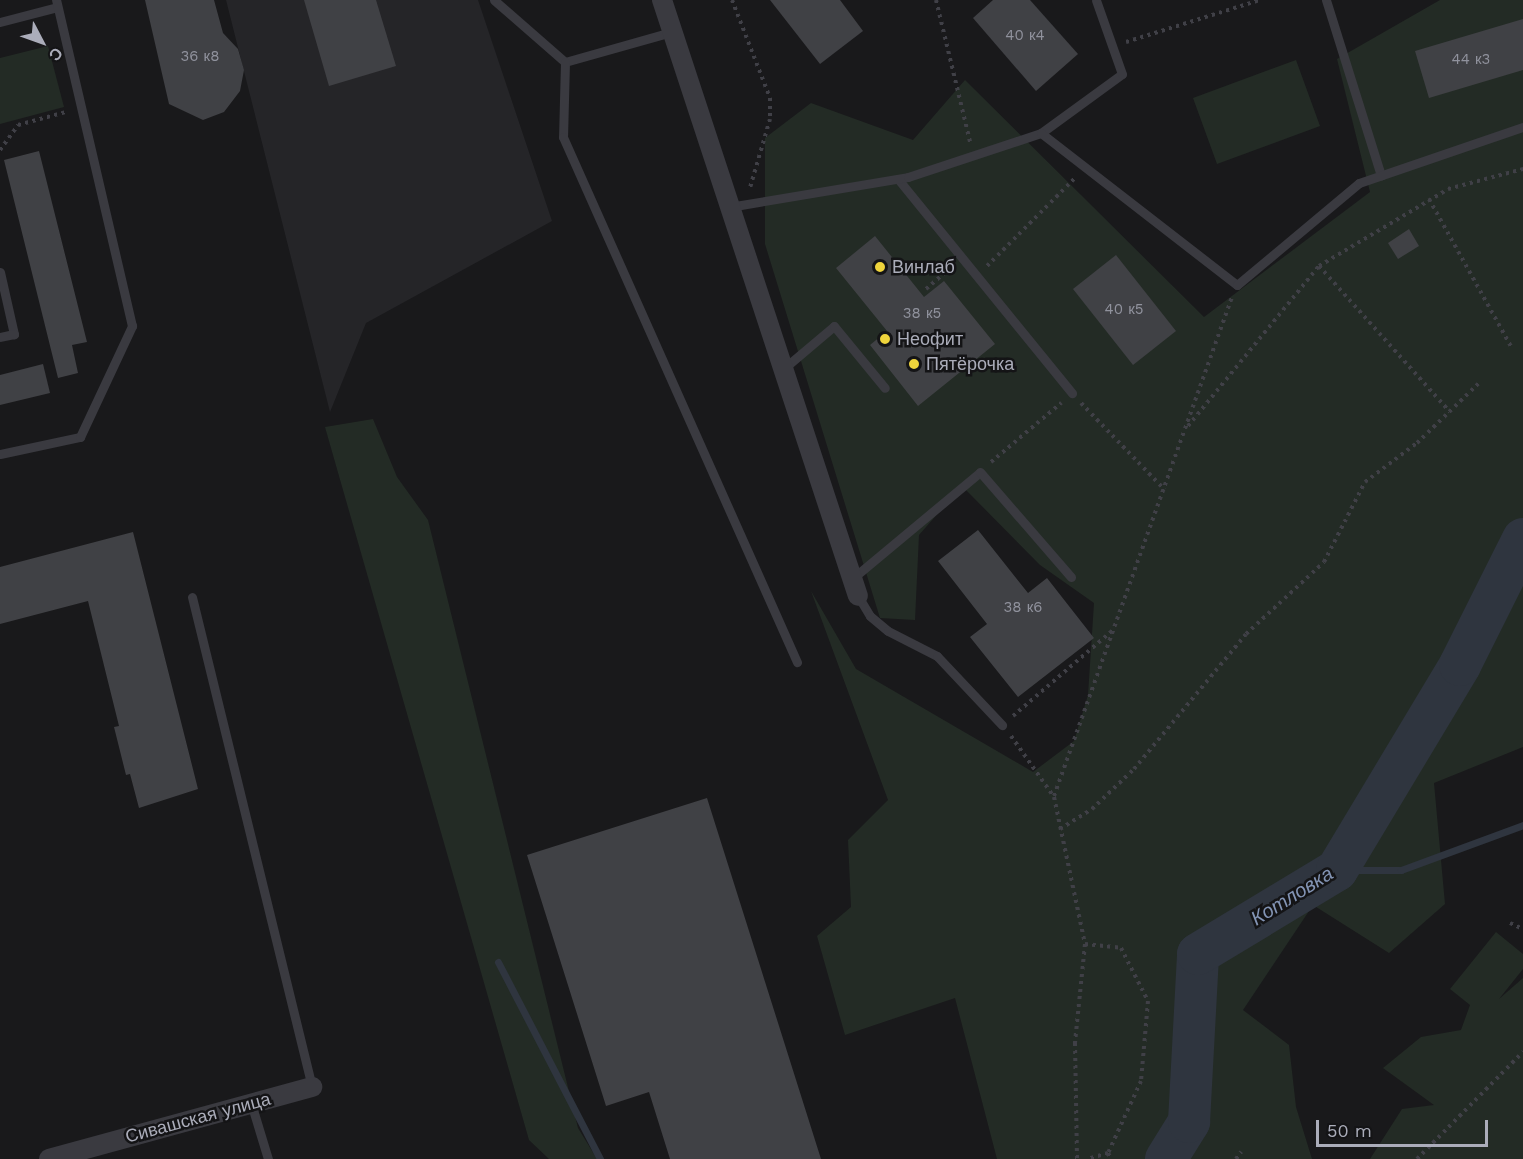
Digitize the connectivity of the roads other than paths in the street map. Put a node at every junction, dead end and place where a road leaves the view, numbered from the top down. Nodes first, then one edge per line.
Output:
1 (494, 0) edge
2 (662, 0) edge
3 (1096, 0) edge
4 (1326, 0) edge
5 (57, 4) edge
6 (0, 22) edge
7 (671, 32) junction
8 (565, 62) junction
9 (1523, 127) edge
10 (1041, 133) junction
11 (1381, 176) junction
12 (898, 179) junction
13 (727, 207) junction
14 (0, 272) edge
15 (0, 337) edge
16 (780, 372) junction
17 (885, 388) dead end
18 (1072, 393) road end
19 (0, 454) edge
20 (1071, 577) dead end
21 (856, 587) junction
22 (192, 597) dead end
23 (797, 662) dead end
24 (1002, 725) road end
25 (312, 1087) joint
26 (251, 1103) junction
27 (49, 1159) edge
28 (268, 1159) edge

1 - 8 lane
2 - 7 street
3 - 10 lane
4 - 11 lane
5 - 6 lane
5 - 19 lane
7 - 8 lane
7 - 13 street
8 - 23 lane
9 - 11 lane
10 - 11 lane
10 - 12 lane
12 - 13 lane
12 - 18 lane
13 - 16 street
14 - 15 lane
16 - 17 lane
16 - 21 street
20 - 21 lane
21 - 24 lane
22 - 25 lane
25 - 26 street, Сивашская улица
26 - 27 street, Сивашская улица
26 - 28 lane

